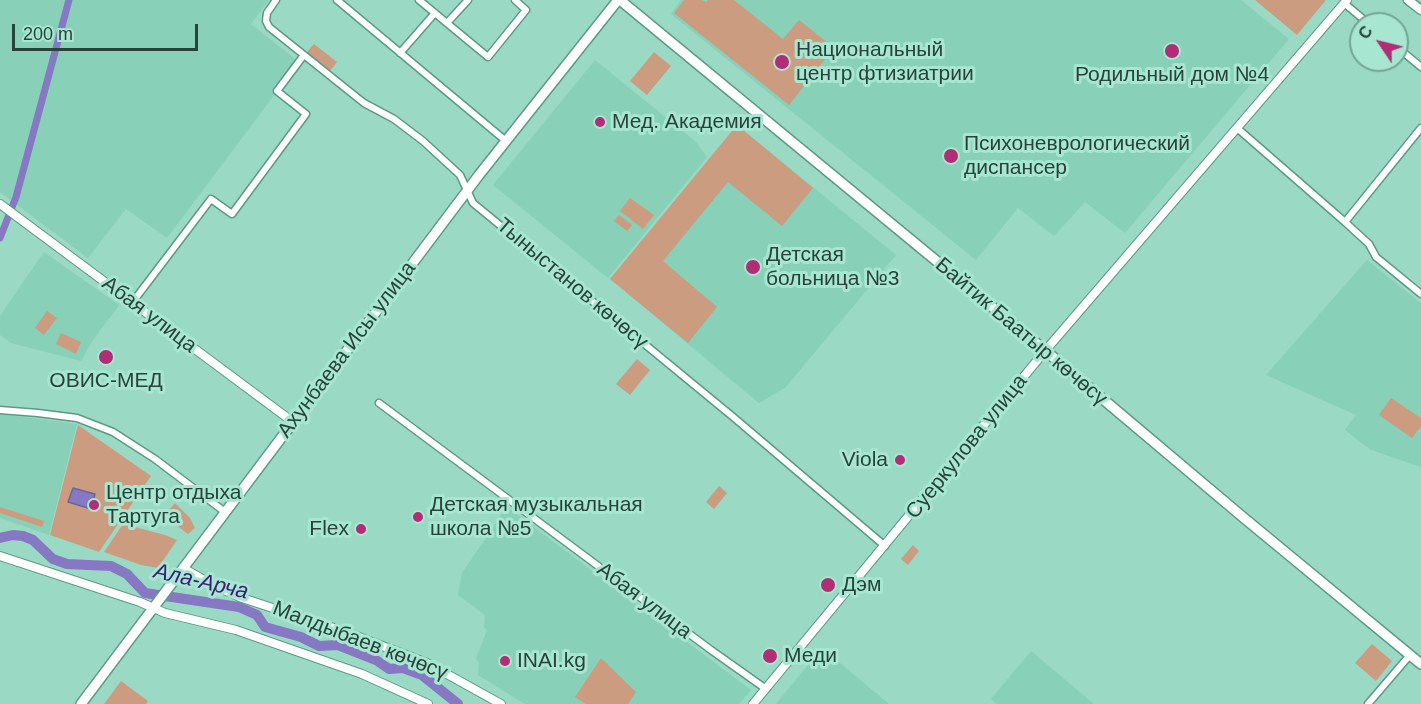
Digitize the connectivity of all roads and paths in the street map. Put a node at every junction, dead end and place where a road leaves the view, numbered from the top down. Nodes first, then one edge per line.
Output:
1 (276, 0) edge
2 (337, 0) edge
3 (420, 0) edge
4 (468, 0) edge
5 (515, 0) edge
6 (619, 0) edge
7 (1408, 0) edge
8 (1345, 2) edge
9 (1421, 10) edge
10 (435, 13) junction
11 (447, 23) junction
12 (400, 53) junction
13 (304, 55) junction
14 (1409, 56) edge
15 (1421, 67) edge
16 (1237, 128) junction
17 (1421, 128) edge
18 (506, 141) junction
19 (467, 192) junction
20 (6, 210) edge
21 (1345, 222) junction
22 (1421, 294) edge
23 (132, 303) junction
24 (1045, 351) junction
25 (379, 403) dead end
26 (0, 410) edge
27 (294, 422) junction
28 (225, 512) junction
29 (885, 546) junction
30 (0, 556) edge
31 (183, 568) junction
32 (156, 605) junction
33 (1410, 655) junction
34 (1421, 664) edge
35 (766, 689) junction
36 (81, 704) edge
37 (428, 704) edge
38 (501, 704) edge
39 (753, 704) edge
40 (1368, 704) edge

1 - 13 street, Тыныстанов көчөсү
2 - 12 street
3 - 10 street
4 - 11 street
5 - 11 street
6 - 18 main road, Ахунбаева Исы улица
6 - 24 main road, Байтик Баатыр көчөсү
7 - 9 main road
8 - 16 street, Суеркулова улица
10 - 11 street
10 - 12 street
12 - 18 street
13 - 19 street, Тыныстанов көчөсү
13 - 23 street
14 - 15 street
16 - 21 street
16 - 24 street, Суеркулова улица
17 - 21 street
18 - 19 main road, Ахунбаева Исы улица
19 - 27 main road, Ахунбаева Исы улица
19 - 29 street, Тыныстанов көчөсү
20 - 23 street, Абая улица
21 - 22 street
23 - 27 street, Абая улица
24 - 29 street, Суеркулова улица
24 - 33 main road, Байтик Баатыр көчөсү
25 - 35 street, Абая улица
26 - 28 street
27 - 28 main road, Ахунбаева Исы улица
28 - 31 main road, Ахунбаева Исы улица
29 - 35 street, Суеркулова улица
30 - 32 street, Малдыбаев көчөсү
31 - 32 main road, Ахунбаева Исы улица
31 - 38 street, Малдыбаев көчөсү
32 - 36 main road, Ахунбаева Исы улица
32 - 37 street, Малдыбаев көчөсү
33 - 34 main road, Байтик Баатыр көчөсү
33 - 40 street
35 - 39 street, Суеркулова улица

